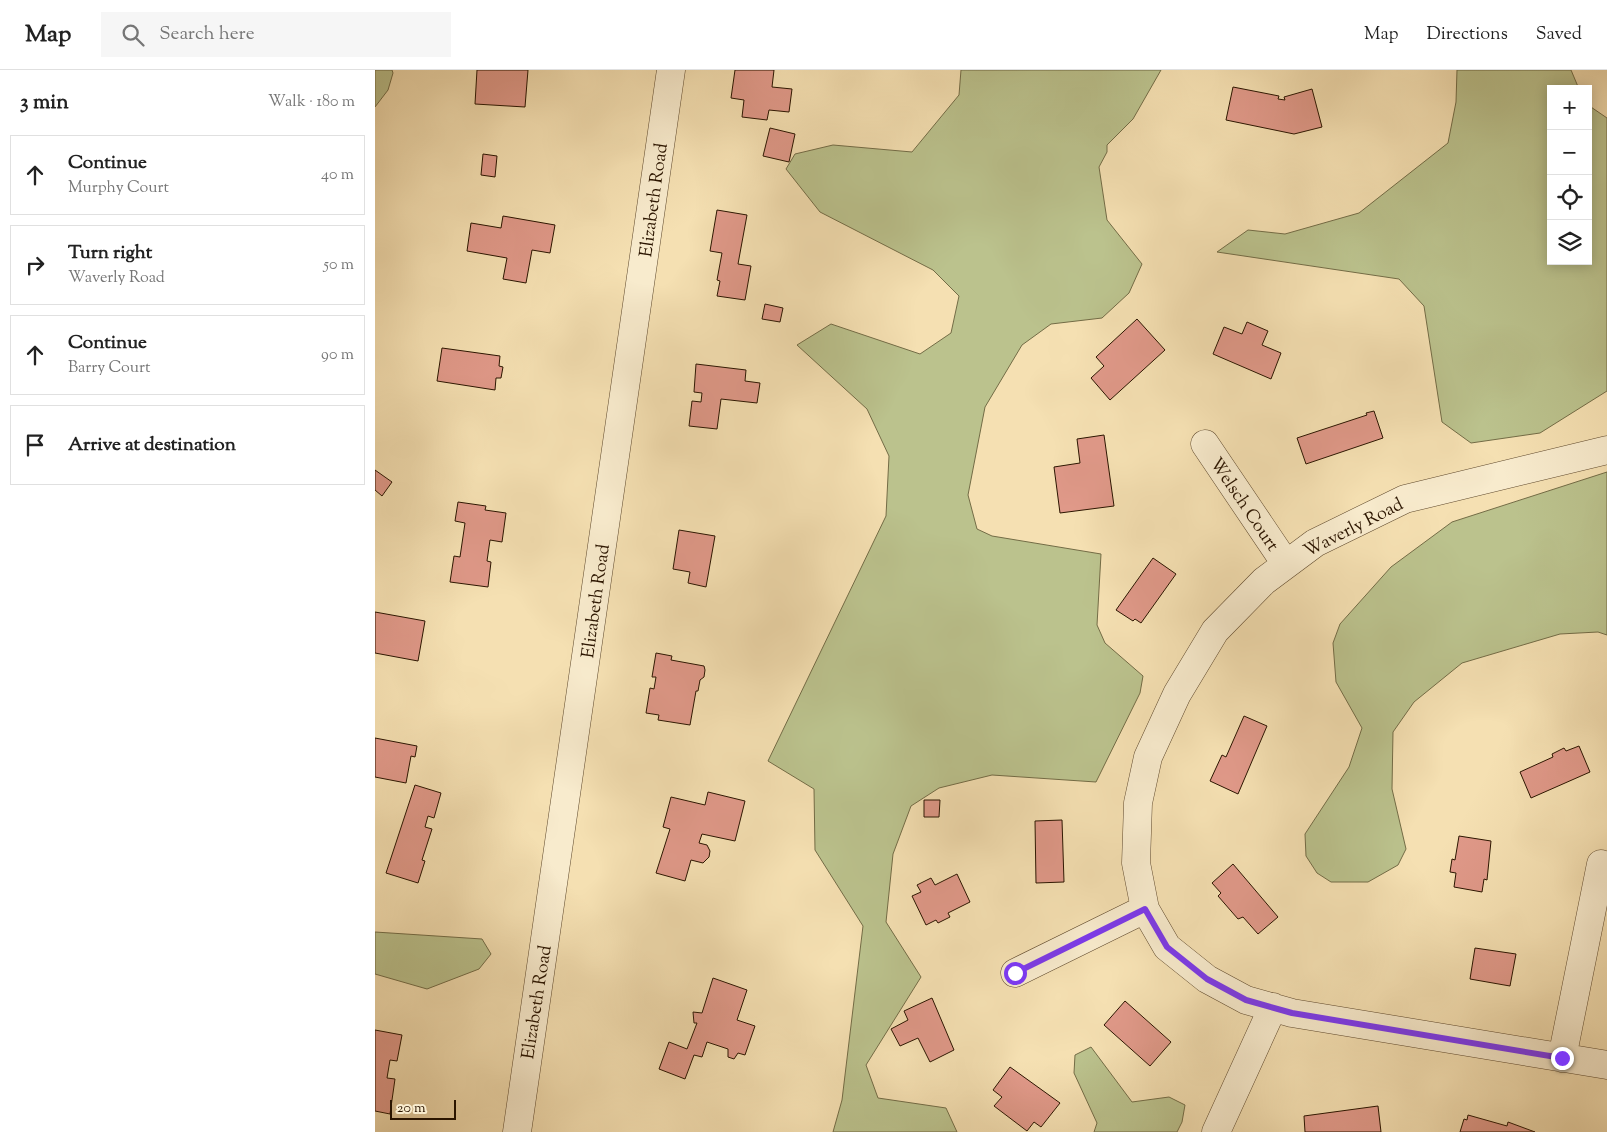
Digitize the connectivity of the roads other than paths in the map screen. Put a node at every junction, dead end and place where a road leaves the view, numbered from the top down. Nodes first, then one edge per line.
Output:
1 (671, 70) edge
2 (1205, 444) dead end
3 (1607, 450) edge
4 (1286, 564) junction
5 (1601, 864) dead end
6 (1145, 909) junction
7 (1015, 973) dead end
8 (1273, 1007) junction
9 (1562, 1058) junction
10 (1607, 1065) edge
11 (517, 1132) edge
12 (1216, 1132) edge

1 - 11 street, Elizabeth Road
2 - 4 street, Welsch Court
3 - 4 street, Waverly Road
4 - 6 street, Waverly Road
5 - 9 street
6 - 7 street
6 - 8 street, Waverly Road
8 - 9 street, Waverly Road
8 - 12 street
9 - 10 street, Waverly Road

